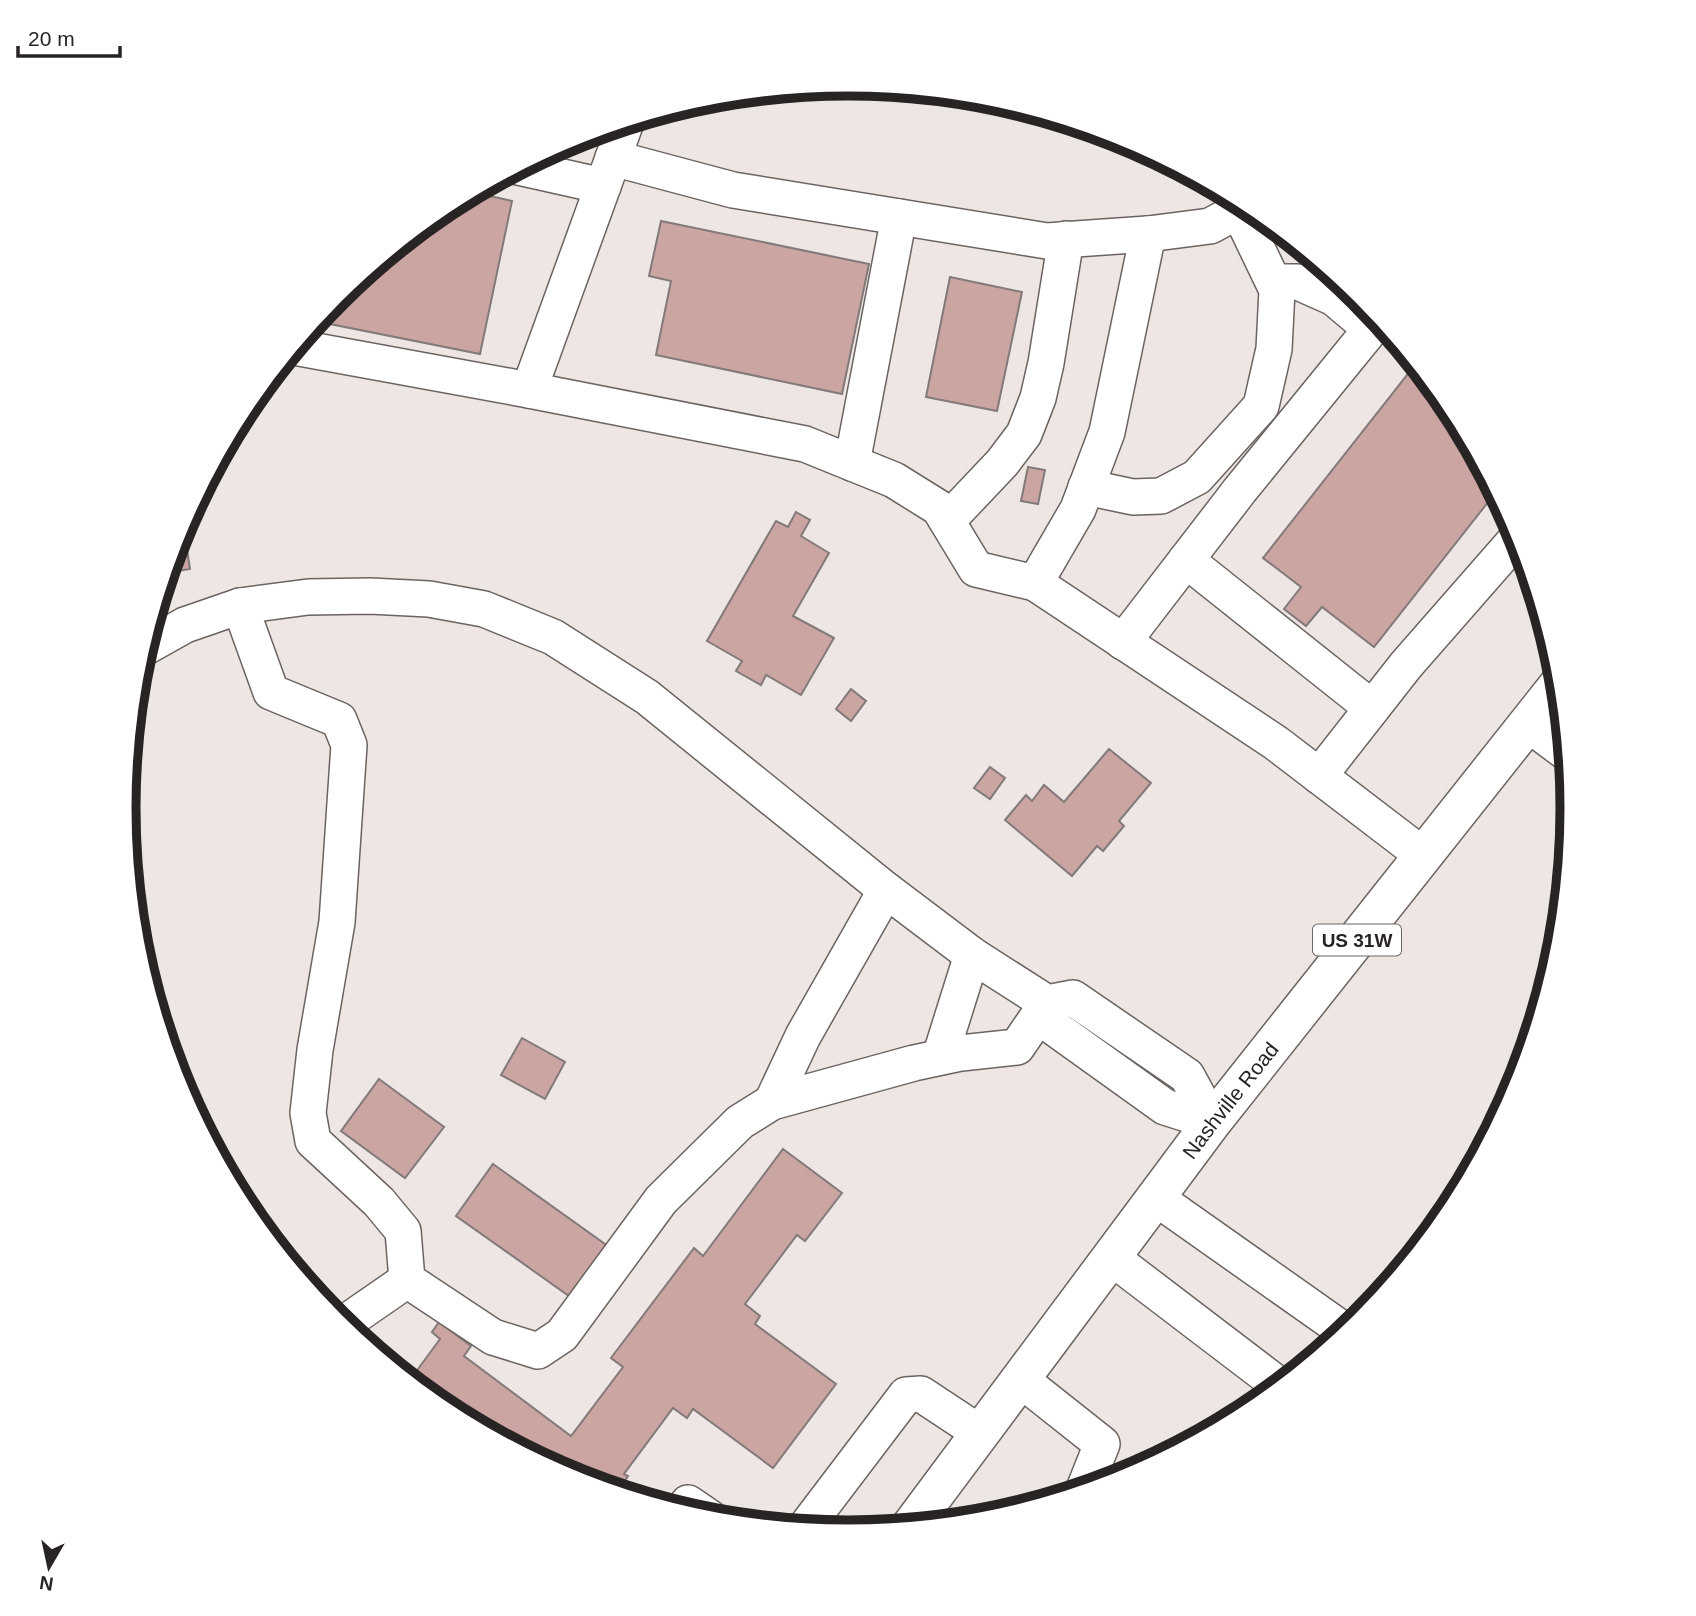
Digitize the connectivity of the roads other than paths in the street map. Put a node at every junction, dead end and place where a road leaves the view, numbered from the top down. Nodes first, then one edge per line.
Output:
1 (622, 133) edge
2 (537, 168) edge
3 (608, 172) junction
4 (1236, 212) edge
5 (899, 217) junction
6 (1249, 220) edge
7 (1148, 234) junction
8 (1066, 239) junction
9 (1275, 282) junction
10 (1362, 317) edge
11 (1374, 329) edge
12 (305, 349) edge
13 (529, 390) junction
14 (852, 463) junction
15 (1086, 486) junction
16 (947, 521) junction
17 (1510, 547) edge
18 (1186, 559) junction
19 (1035, 583) junction
20 (240, 606) junction
21 (157, 641) edge
22 (1123, 642) junction
23 (1550, 695) edge
24 (1372, 708) junction
25 (1528, 723) junction
26 (1557, 745) edge
27 (1319, 776) junction
28 (1424, 856) junction
29 (886, 890) junction
30 (972, 955) junction
31 (1047, 1003) junction
32 (1121, 1031) junction
33 (940, 1058) junction
34 (1098, 1059) junction
35 (772, 1102) junction
36 (1212, 1122) junction
37 (1156, 1198) junction
38 (1112, 1258) junction
39 (407, 1280) junction
40 (352, 1318) edge
41 (1336, 1325) edge
42 (1020, 1379) junction
43 (1272, 1380) edge
44 (980, 1433) junction
45 (1089, 1478) edge
46 (918, 1516) edge
47 (812, 1518) edge

1 - 3 street
2 - 3 street
3 - 5 street
3 - 13 street
4 - 7 street
5 - 8 street
5 - 14 street
6 - 9 street
7 - 8 street
7 - 15 street
8 - 16 street
9 - 10 street
9 - 15 street
11 - 18 street
12 - 13 street
13 - 14 street
14 - 16 street
15 - 19 street
16 - 19 street
17 - 24 street
18 - 22 street
18 - 24 street
19 - 22 street
20 - 21 street
20 - 29 street
20 - 39 street
22 - 27 street
23 - 25 main road, Nashville Road / US 31W
24 - 27 street
25 - 26 street
25 - 28 main road, Nashville Road / US 31W
27 - 28 street
28 - 36 main road, Nashville Road / US 31W
29 - 30 street
29 - 35 street
30 - 31 street
30 - 33 street
31 - 32 street
31 - 33 street
31 - 34 street
32 - 34 street
32 - 36 street
33 - 35 street
34 - 36 street
35 - 39 street
36 - 37 main road, Nashville Road / US 31W
37 - 38 main road, Nashville Road / US 31W
37 - 41 street
38 - 42 main road, Nashville Road / US 31W
38 - 43 street
39 - 40 street
42 - 44 main road, Nashville Road / US 31W
42 - 45 street
44 - 46 main road, Nashville Road / US 31W
44 - 47 street

